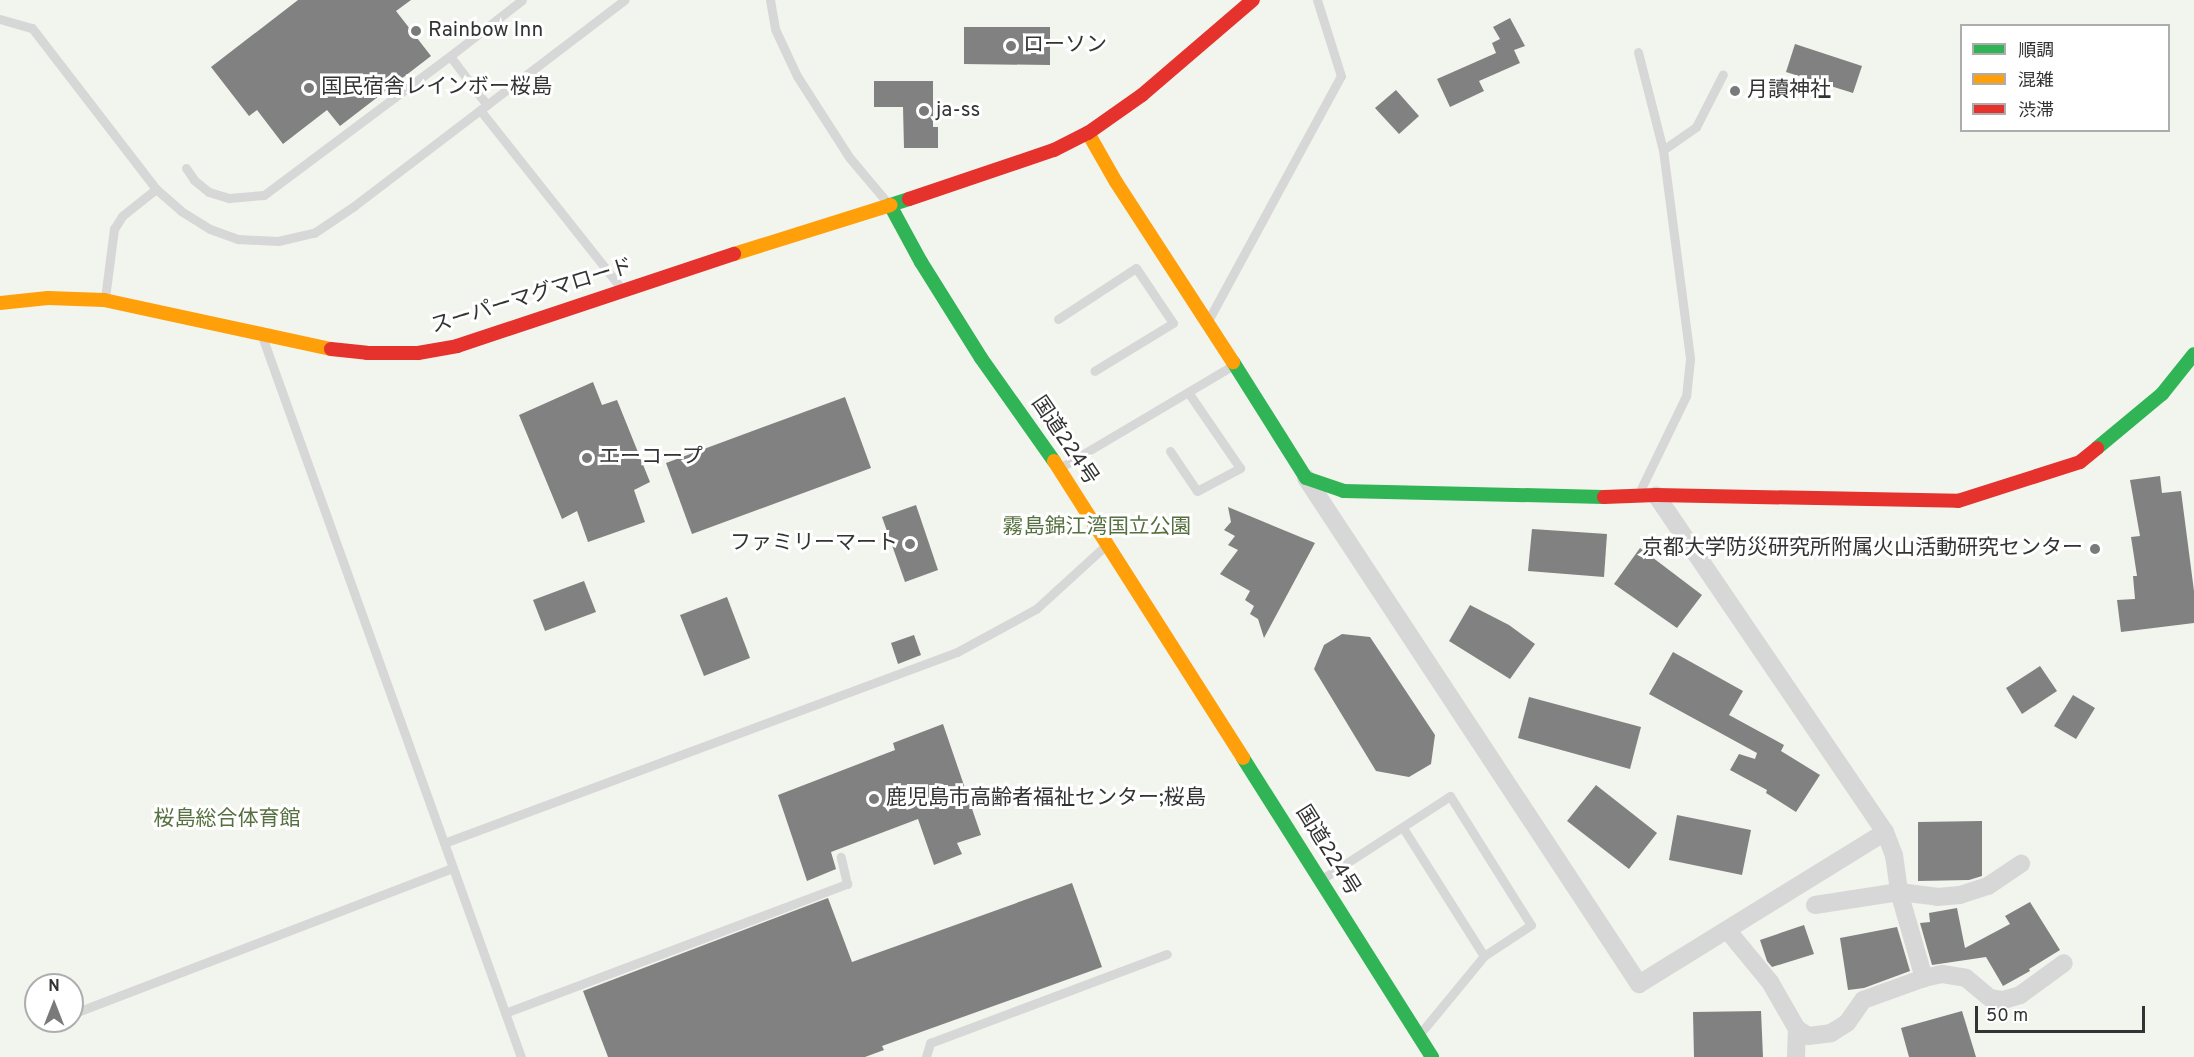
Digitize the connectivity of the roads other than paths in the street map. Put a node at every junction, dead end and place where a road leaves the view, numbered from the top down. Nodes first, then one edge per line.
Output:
1 (522, 0) edge
2 (624, 0) edge
3 (770, 0) edge
4 (1253, 0) edge
5 (1317, 0) edge
6 (0, 19) edge
7 (1638, 52) dead end
8 (450, 56) junction
9 (1723, 74) dead end
10 (483, 107) junction
11 (1088, 133) junction
12 (1663, 150) junction
13 (186, 168) dead end
14 (156, 189) junction
15 (890, 205) junction
16 (625, 292) junction
17 (104, 300) junction
18 (0, 303) edge
19 (1058, 319) dead end
20 (1208, 322) junction
21 (261, 334) junction
22 (2194, 354) edge
23 (1234, 364) junction
24 (1094, 371) dead end
25 (1188, 392) junction
26 (1170, 451) dead end
27 (1059, 468) junction
28 (1306, 478) junction
29 (1637, 495) junction
30 (1656, 495) junction
31 (1107, 544) junction
32 (1403, 828) junction
33 (1885, 832) junction
34 (444, 843) junction
35 (841, 857) dead end
36 (2021, 864) dead end
37 (453, 868) junction
38 (1320, 880) junction
39 (1899, 892) junction
40 (1815, 905) dead end
41 (1728, 931) junction
42 (1167, 954) dead end
43 (1484, 956) junction
44 (2064, 963) dead end
45 (1924, 978) junction
46 (84, 1009) edge
47 (505, 1013) junction
48 (1797, 1029) junction
49 (1418, 1035) junction
50 (521, 1057) edge
51 (926, 1057) edge
52 (1432, 1057) edge
53 (1796, 1057) edge

1 - 8 lane
2 - 10 lane
3 - 15 lane
4 - 11 main road
5 - 20 lane
6 - 14 lane
7 - 12 lane
8 - 10 lane
8 - 13 lane
9 - 12 lane
10 - 14 lane
10 - 16 lane
11 - 15 main road
11 - 20 main road
12 - 29 lane
14 - 17 lane
15 - 16 main road, スーパーマグマロード
15 - 27 main road, 国道224号
16 - 21 main road, スーパーマグマロード
17 - 18 main road, スーパーマグマロード
17 - 21 main road, スーパーマグマロード
19 - 24 lane
20 - 23 main road
21 - 34 lane
22 - 30 main road
23 - 25 lane
23 - 28 main road
25 - 26 lane
25 - 27 lane
27 - 31 main road, 国道224号
28 - 29 main road
28 - 41 street
29 - 30 main road
30 - 33 street
31 - 34 lane
31 - 38 main road, 国道224号
32 - 38 lane
32 - 43 lane
32 - 43 lane
33 - 39 street
33 - 41 street
34 - 37 lane
35 - 47 lane
36 - 39 street
37 - 46 lane
37 - 47 lane
38 - 49 main road, 国道224号
39 - 40 street
39 - 45 street
41 - 48 street
42 - 51 lane
43 - 49 lane
44 - 45 street
45 - 48 street
47 - 50 lane
48 - 53 street
49 - 52 main road, 国道224号

